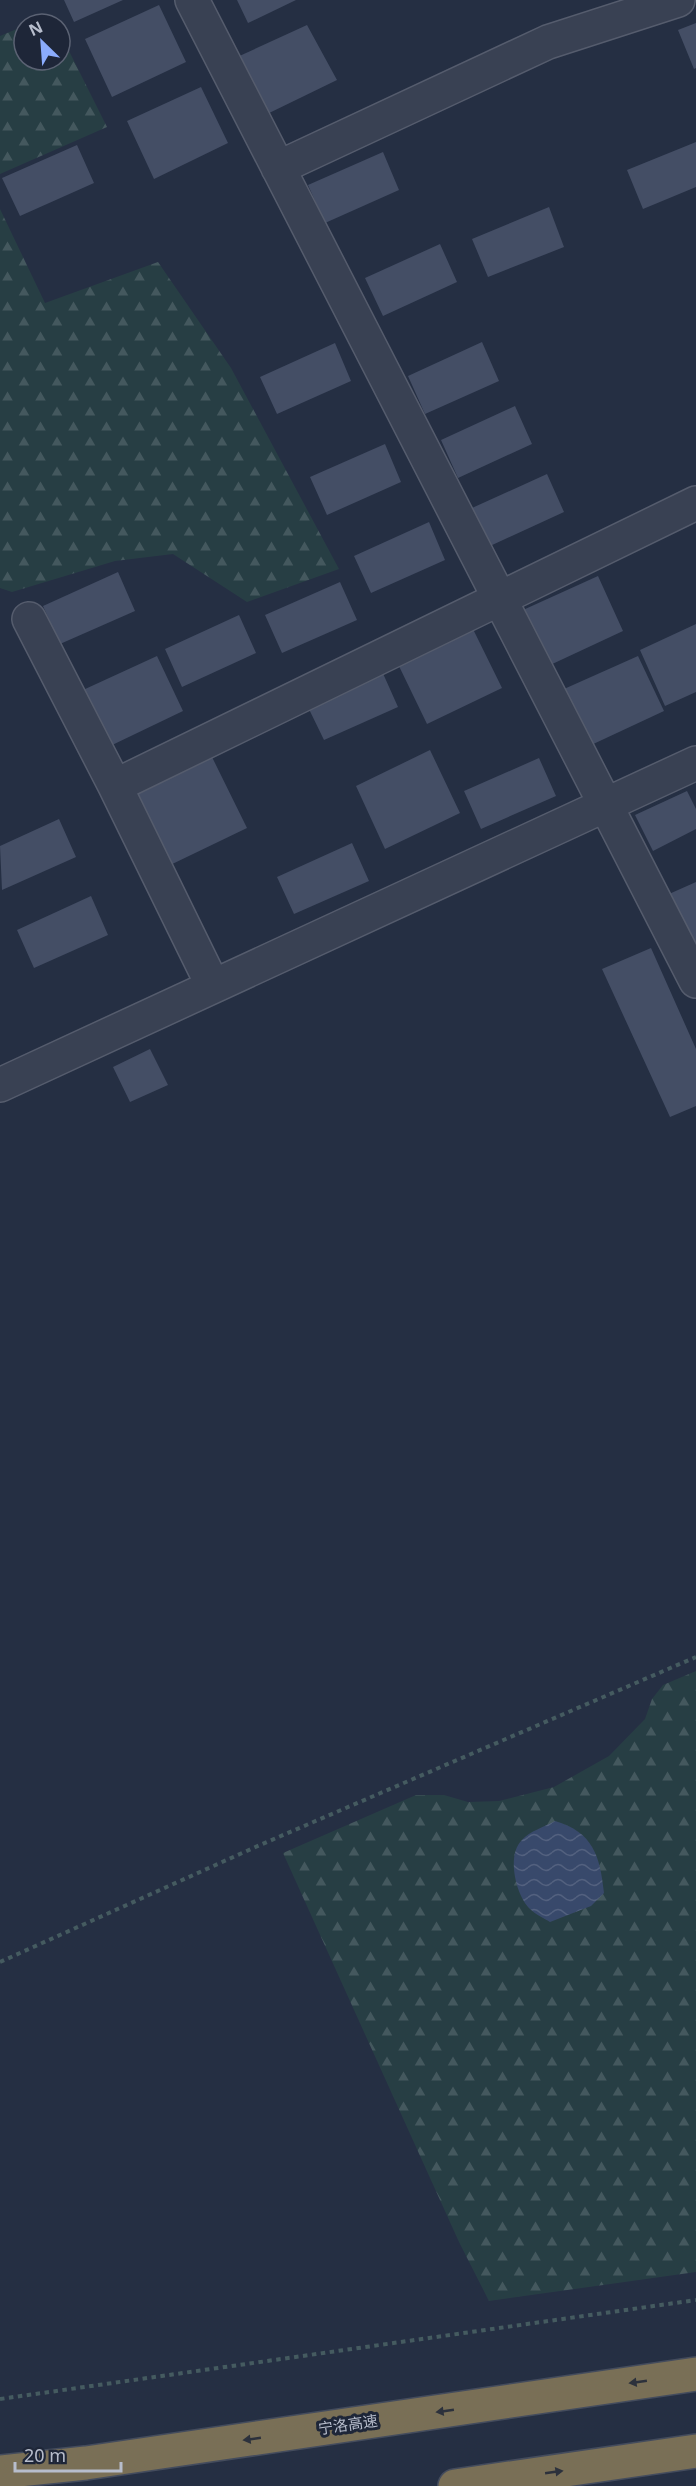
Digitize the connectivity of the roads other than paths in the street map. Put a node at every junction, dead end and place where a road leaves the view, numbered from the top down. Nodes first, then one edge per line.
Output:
1 (192, 0) edge
2 (678, 0) edge
3 (278, 168) junction
4 (696, 503) edge
5 (500, 600) junction
6 (29, 620) dead end
7 (696, 763) edge
8 (115, 786) junction
9 (605, 804) junction
10 (696, 981) edge
11 (213, 986) junction
12 (0, 1085) edge
13 (696, 2374) edge
14 (696, 2451) edge
15 (0, 2472) edge
16 (455, 2486) edge

1 - 3 street
2 - 3 street
3 - 5 street
4 - 5 street
5 - 8 street
5 - 9 street
6 - 8 street
7 - 9 street
8 - 11 street
9 - 10 street
9 - 11 street
11 - 12 street
13 -> 15 highway, 宁洛高速
16 -> 14 highway

